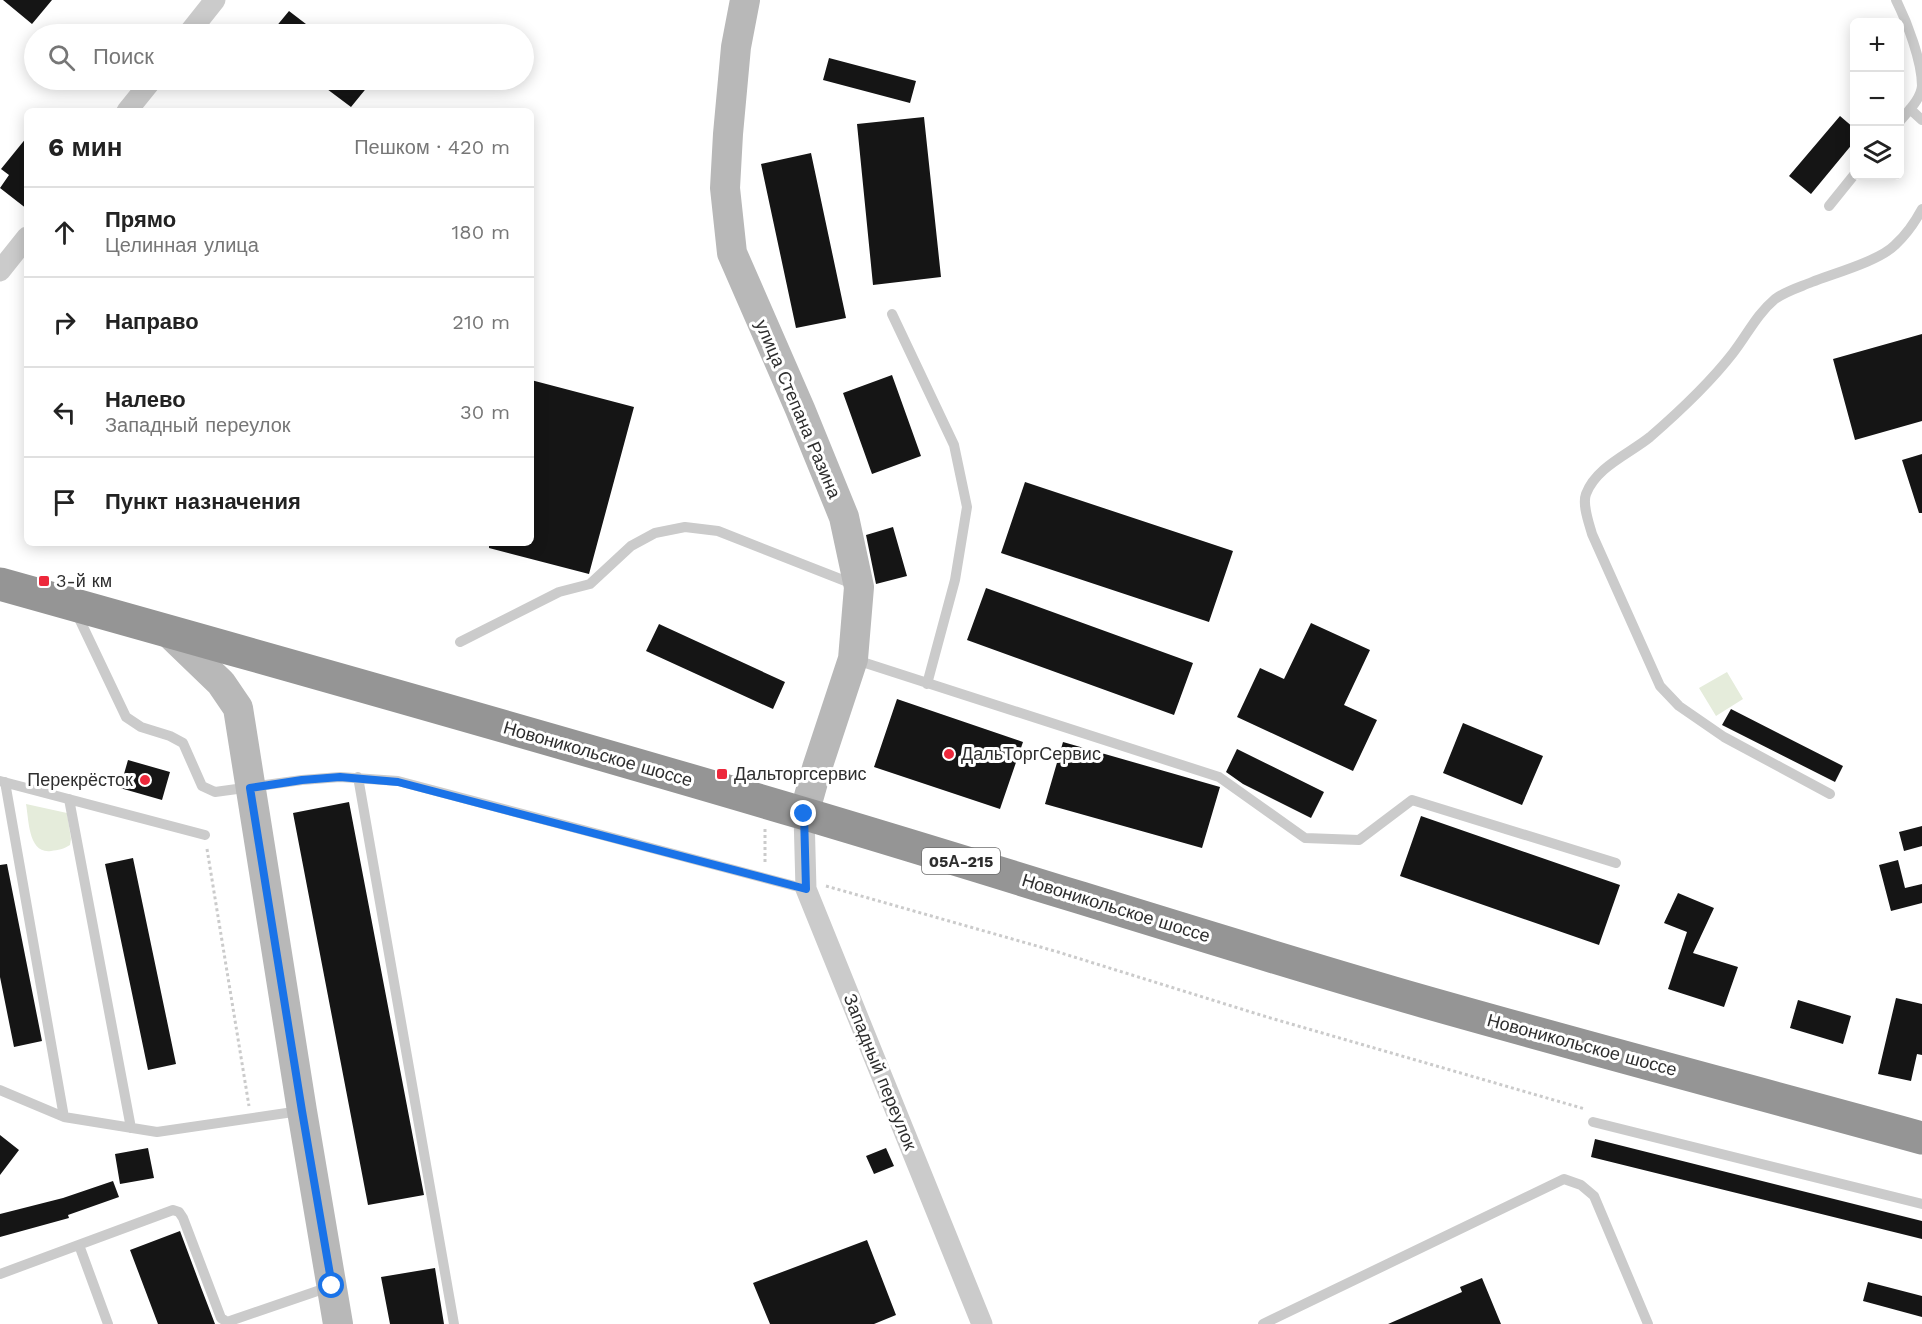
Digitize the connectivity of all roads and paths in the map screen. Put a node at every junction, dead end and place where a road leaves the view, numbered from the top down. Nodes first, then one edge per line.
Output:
1 (215, 0) edge
2 (745, 0) edge
3 (1896, 0) edge
4 (196, 24) edge
5 (144, 90) edge
6 (129, 108) edge
7 (1910, 109) junction
8 (1904, 116) edge
9 (1922, 120) edge
10 (1850, 180) edge
11 (1829, 206) dead end
12 (1922, 209) edge
13 (24, 241) edge
14 (0, 271) edge
15 (892, 314) dead end
16 (0, 584) edge
17 (859, 587) junction
18 (72, 604) junction
19 (165, 630) junction
20 (460, 642) dead end
21 (853, 659) junction
22 (927, 684) junction
23 (358, 777) junction
24 (2, 781) edge
25 (250, 788) junction
26 (1830, 794) dead end
27 (69, 799) junction
28 (804, 814) junction
29 (205, 836) joint
30 (765, 863) dead end
31 (1616, 863) dead end
32 (806, 884) junction
33 (0, 1090) edge
34 (1585, 1109) dead end
35 (302, 1111) junction
36 (64, 1117) junction
37 (251, 1118) junction
38 (1593, 1122) dead end
39 (131, 1128) junction
40 (1922, 1138) edge
41 (1922, 1204) edge
42 (79, 1245) junction
43 (0, 1274) edge
44 (332, 1286) junction
45 (108, 1324) edge
46 (338, 1324) edge
47 (454, 1324) edge
48 (982, 1324) edge
49 (1263, 1324) edge
50 (1647, 1324) edge

1 - 4 street
2 - 17 street, улица Степана Разина
3 - 7 lane
5 - 6 street
7 - 8 lane
7 - 9 lane
10 - 11 lane
12 - 26 lane
13 - 14 street
15 - 22 lane
16 - 18 highway, Новоникольское шоссе / 05А-215
17 - 20 lane
17 - 21 street, улица Степана Разина
18 - 19 highway, Новоникольское шоссе / 05А-215
18 - 25 lane
19 - 25 street
19 - 28 highway, Новоникольское шоссе / 05А-215
21 - 22 lane
21 - 28 street, улица Степана Разина
22 - 31 lane
23 - 25 lane
23 - 32 lane
23 - 47 lane
24 - 27 lane
24 - 36 lane
25 - 35 street
27 - 29 lane
27 - 39 lane
28 - 32 street, Западный переулок
28 - 40 highway, Новоникольское шоссе / 05А-215
29 - 37 path
30 - 32 path
32 - 34 path
32 - 48 street, Западный переулок
33 - 36 lane
35 - 37 lane
35 - 44 street
36 - 39 lane
37 - 39 lane
38 - 41 lane
42 - 43 lane
42 - 44 lane
42 - 45 lane
44 - 46 street
49 - 50 lane

